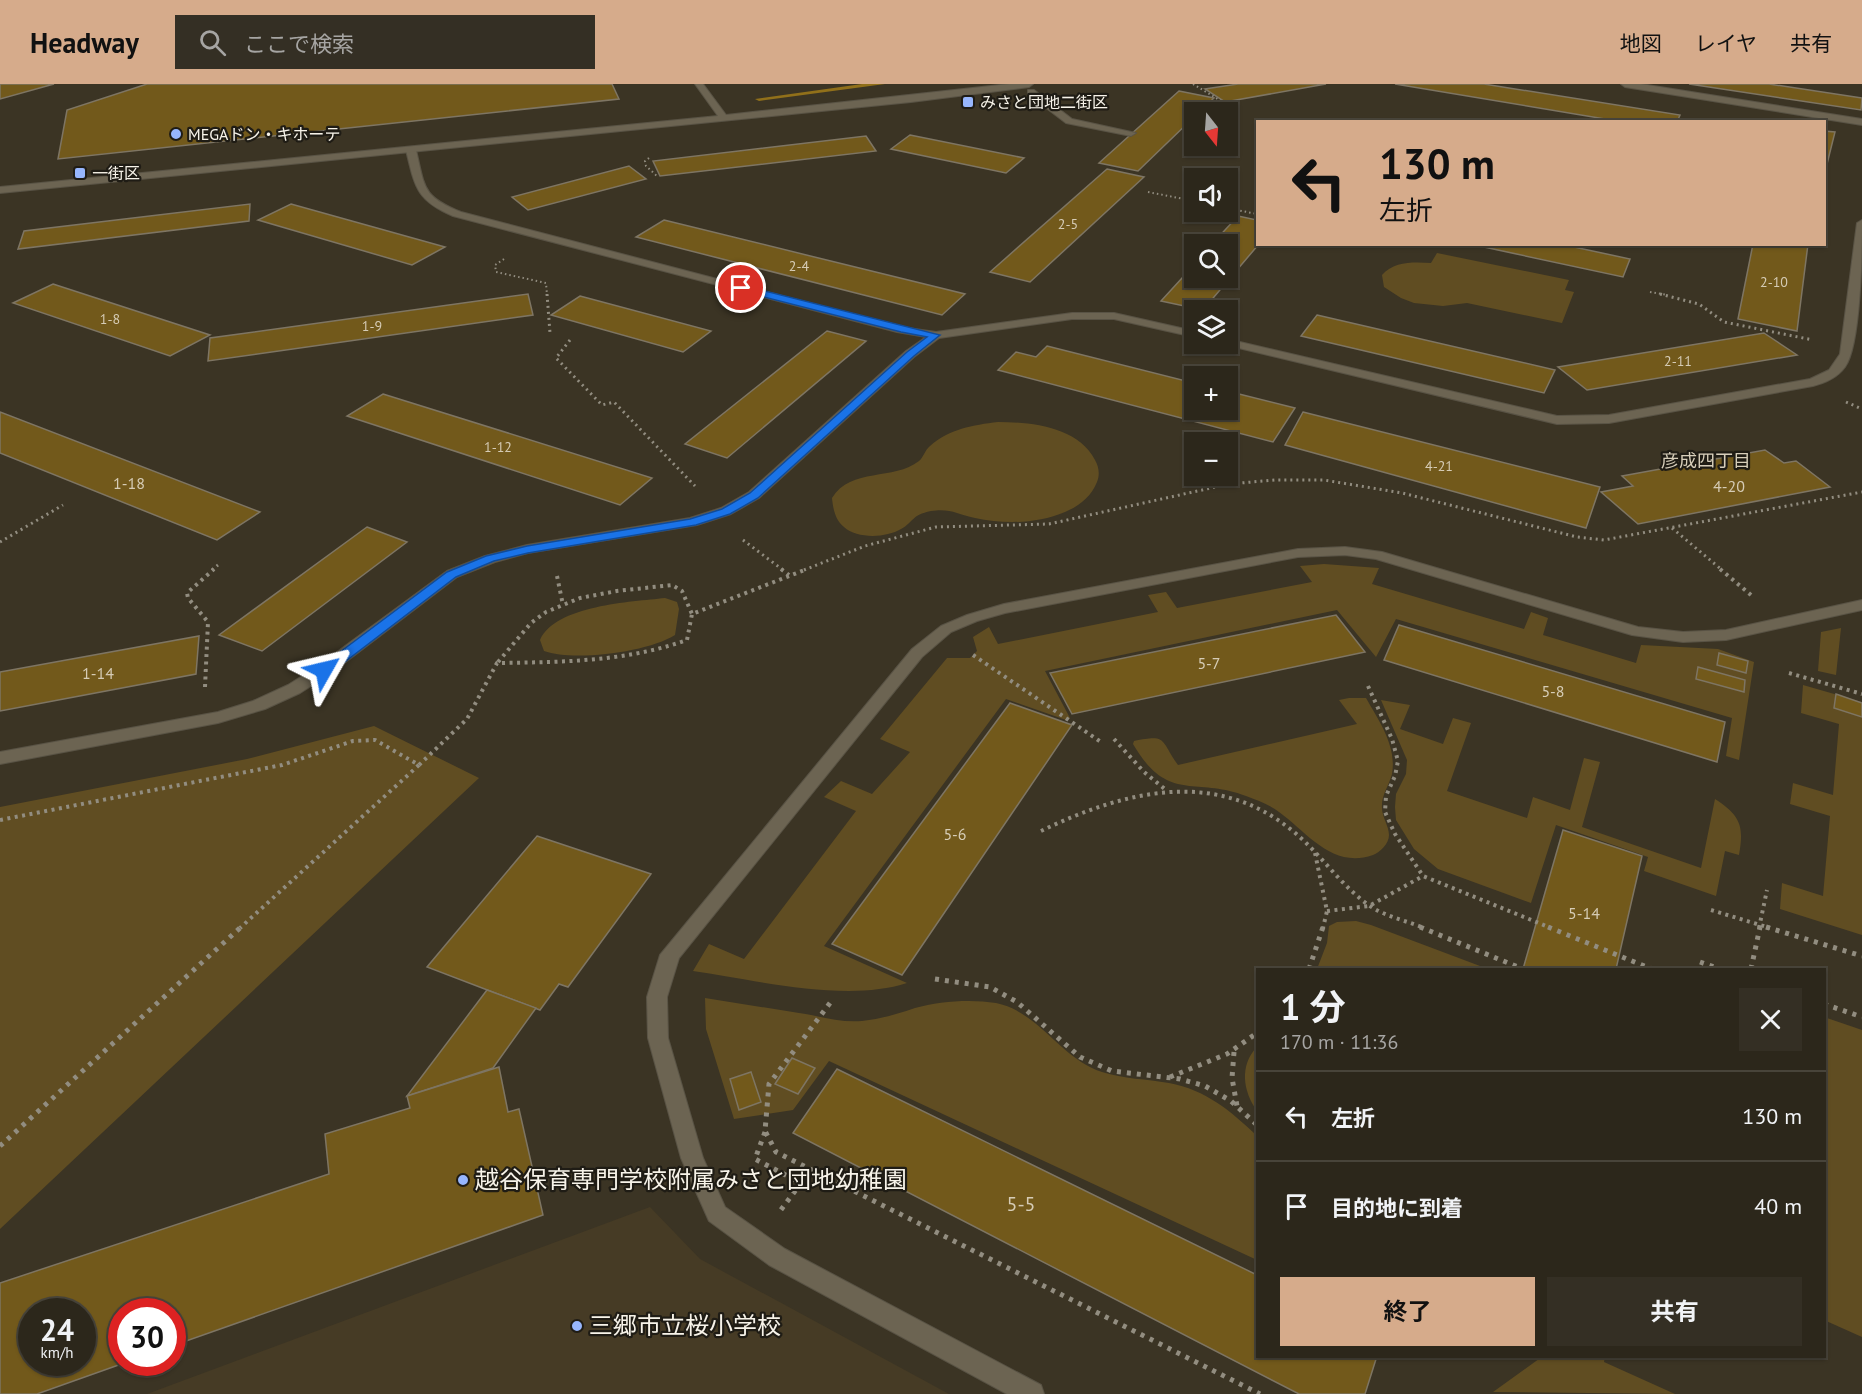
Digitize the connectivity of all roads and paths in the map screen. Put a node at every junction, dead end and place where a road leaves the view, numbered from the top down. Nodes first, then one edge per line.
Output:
1 (699, 84) edge
2 (1193, 84) edge
3 (1625, 84) edge
4 (1030, 88) edge
5 (1223, 102) edge
6 (723, 117) junction
7 (1862, 122) edge
8 (1131, 133) dead end
9 (411, 150) junction
10 (0, 190) edge
11 (1148, 192) dead end
12 (1184, 199) edge
13 (1238, 210) edge
14 (1256, 214) edge
15 (1862, 223) edge
16 (504, 259) dead end
17 (1650, 292) dead end
18 (1184, 332) edge
19 (550, 333) dead end
20 (936, 335) junction
21 (570, 340) dead end
22 (1238, 345) edge
23 (1846, 347) junction
24 (63, 505) dead end
25 (711, 516) junction
26 (1671, 528) dead end
27 (0, 542) edge
28 (218, 565) dead end
29 (790, 576) dead end
30 (1751, 595) dead end
31 (1862, 605) edge
32 (692, 614) dead end
33 (941, 633) junction
34 (497, 663) dead end
35 (1789, 673) dead end
36 (1368, 686) dead end
37 (1862, 694) edge
38 (203, 720) junction
39 (1114, 739) dead end
40 (1101, 742) dead end
41 (0, 758) edge
42 (1167, 791) junction
43 (0, 820) edge
44 (1041, 831) dead end
45 (1315, 852) junction
46 (1423, 876) junction
47 (1767, 890) dead end
48 (1369, 906) junction
49 (1711, 910) dead end
50 (1326, 911) junction
51 (1760, 924) junction
52 (1862, 956) edge
53 (1700, 962) dead end
54 (1309, 968) edge
55 (1521, 968) edge
56 (1650, 968) edge
57 (1717, 968) edge
58 (1751, 968) edge
59 (935, 979) dead end
60 (830, 1003) dead end
61 (1826, 1005) edge
62 (1862, 1017) edge
63 (1256, 1034) edge
64 (1234, 1051) junction
65 (1168, 1077) junction
66 (1237, 1106) junction
67 (1256, 1124) edge
68 (765, 1131) junction
69 (0, 1146) edge
70 (780, 1211) dead end
71 (1032, 1394) edge
72 (1260, 1394) edge

1 - 6 street
2 - 5 path
3 - 7 street
4 - 6 street
4 - 8 street
6 - 9 street
9 - 10 street
9 - 20 street
11 - 12 path
13 - 14 path
15 - 23 street
16 - 19 path
17 - 23 path
18 - 20 street
20 - 25 street
21 - 25 path
22 - 23 street
24 - 27 path
25 - 29 path
25 - 38 street
26 - 30 path
28 - 38 path
31 - 33 street
32 - 34 path
33 - 40 path
33 - 71 street
35 - 37 path
36 - 46 path
38 - 41 street
39 - 42 path
42 - 44 path
42 - 45 path
43 - 69 path
45 - 48 path
45 - 50 path
46 - 48 path
46 - 56 path
47 - 51 path
48 - 50 path
48 - 55 path
49 - 51 path
50 - 54 path
51 - 52 path
51 - 58 path
53 - 57 path
59 - 65 path
60 - 68 path
61 - 62 path
63 - 64 path
64 - 65 path
64 - 66 path
65 - 66 path
66 - 67 path
68 - 70 path
68 - 72 path

